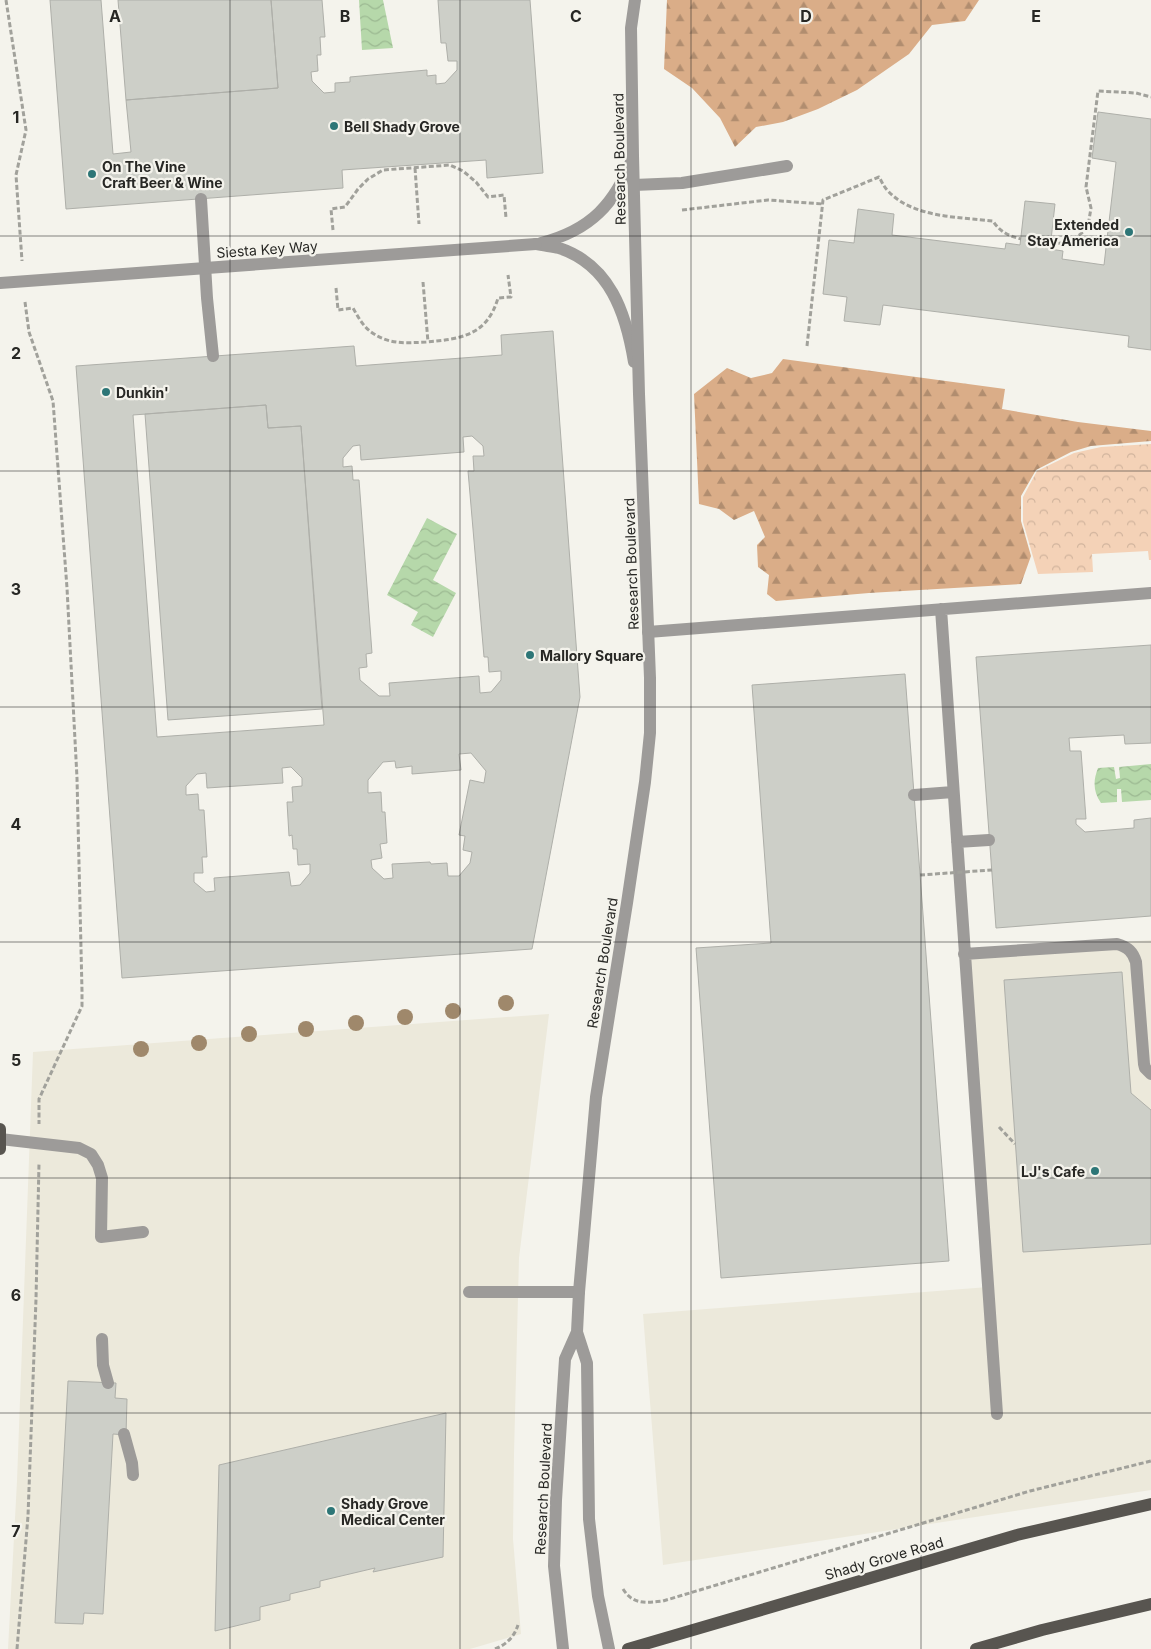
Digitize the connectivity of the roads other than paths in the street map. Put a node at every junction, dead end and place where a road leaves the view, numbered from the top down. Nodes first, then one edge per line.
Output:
1 (635, 0) edge
2 (633, 156) junction
3 (787, 166) dead end
4 (634, 185) junction
5 (201, 199) dead end
6 (536, 244) junction
7 (205, 269) junction
8 (0, 283) edge
9 (213, 356) dead end
10 (639, 394) junction
11 (1151, 593) edge
12 (941, 609) junction
13 (648, 632) junction
14 (953, 792) junction
15 (914, 795) dead end
16 (989, 840) dead end
17 (957, 842) junction
18 (964, 954) junction
19 (1151, 1074) edge
20 (0, 1129) edge
21 (0, 1139) edge
22 (0, 1149) edge
23 (143, 1232) dead end
24 (469, 1292) dead end
25 (579, 1292) junction
26 (577, 1332) junction
27 (102, 1339) dead end
28 (108, 1383) dead end
29 (997, 1414) dead end
30 (124, 1434) dead end
31 (133, 1475) dead end
32 (1151, 1504) edge
33 (1151, 1604) edge
34 (563, 1649) edge
35 (610, 1649) edge
36 (628, 1649) edge
37 (976, 1649) edge

1 - 2 street, Research Boulevard
2 - 4 street, Research Boulevard
2 - 6 street
3 - 4 street
4 - 10 street, Research Boulevard
5 - 7 street
6 - 7 street, Siesta Key Way
6 - 10 street
7 - 8 street, Siesta Key Way
7 - 9 street
10 - 13 street, Research Boulevard
11 - 12 street
12 - 13 street
12 - 14 street
13 - 25 street, Research Boulevard
14 - 15 street
14 - 17 street
16 - 17 street
17 - 18 street
18 - 19 street
18 - 29 street
20 - 21 main road
21 - 22 main road
21 - 23 street
24 - 25 street
25 - 26 street, Research Boulevard
26 - 34 street, Research Boulevard
26 - 35 street, Research Boulevard
27 - 28 street
30 - 31 street
32 - 36 main road, Shady Grove Road
33 - 37 main road

